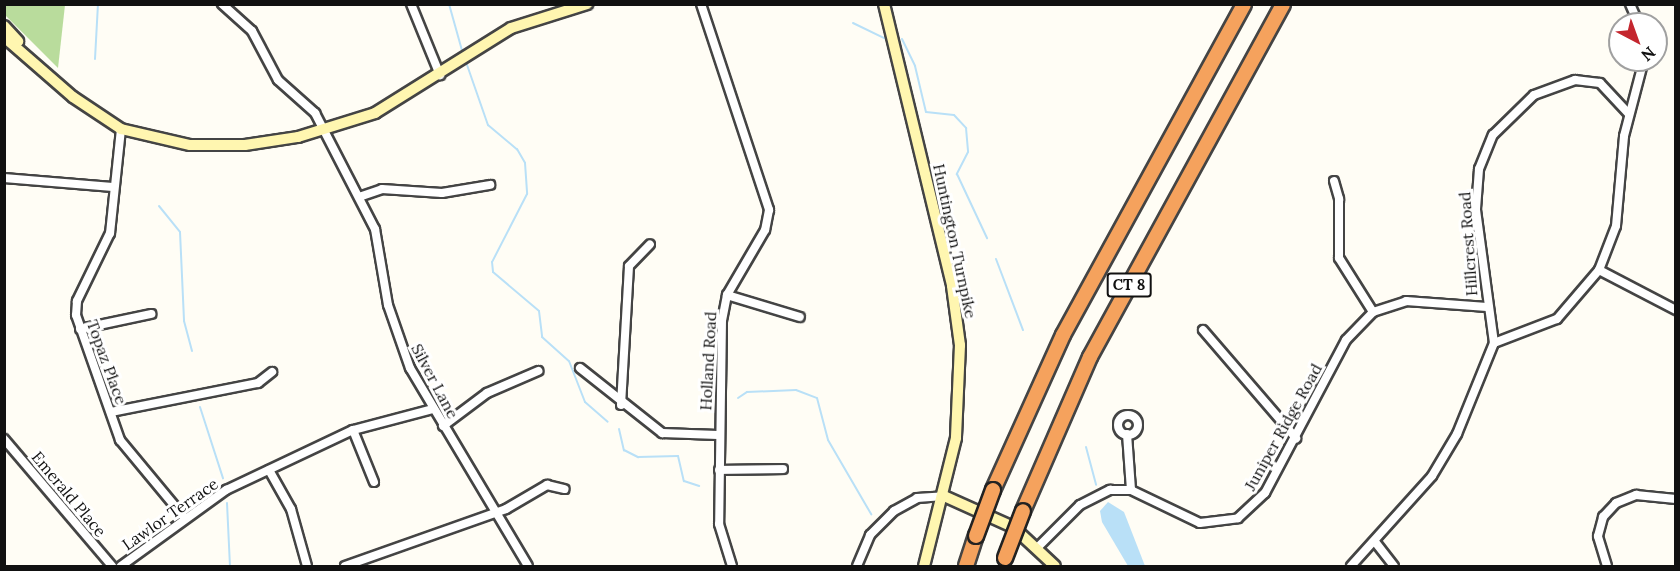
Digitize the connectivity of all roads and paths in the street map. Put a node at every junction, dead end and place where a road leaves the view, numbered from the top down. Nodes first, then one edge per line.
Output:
1 (222, 4) edge
2 (411, 4) edge
3 (587, 4) edge
4 (701, 4) edge
5 (884, 4) edge
6 (1236, 4) edge
7 (1244, 4) edge
8 (1281, 9) edge
9 (4, 26) edge
10 (4, 37) edge
11 (1641, 72) edge
12 (440, 75) junction
13 (50, 77) junction
14 (1192, 97) junction
15 (1629, 114) junction
16 (121, 129) junction
17 (323, 129) junction
18 (4, 178) edge
19 (1334, 181) dead end
20 (490, 184) dead end
21 (112, 187) junction
22 (358, 197) junction
23 (650, 244) dead end
24 (1599, 270) junction
25 (727, 295) junction
26 (1486, 307) junction
27 (1676, 310) edge
28 (1373, 312) junction
29 (151, 314) dead end
30 (800, 317) dead end
31 (80, 329) junction
32 (1203, 330) dead end
33 (1494, 343) junction
34 (580, 368) dead end
35 (538, 371) dead end
36 (272, 372) dead end
37 (621, 405) junction
38 (434, 409) junction
39 (111, 412) junction
40 (443, 426) junction
41 (353, 430) junction
42 (1126, 434) dead end
43 (718, 435) junction
44 (1296, 438) junction
45 (4, 439) edge
46 (783, 469) dead end
47 (269, 470) junction
48 (719, 470) junction
49 (374, 482) dead end
50 (565, 489) dead end
51 (1131, 490) junction
52 (944, 496) junction
53 (1676, 499) edge
54 (496, 512) junction
55 (184, 517) junction
56 (1376, 543) junction
57 (1038, 547) junction
58 (1004, 562) edge
59 (112, 567) edge
60 (121, 567) edge
61 (307, 567) edge
62 (345, 567) edge
63 (528, 567) edge
64 (732, 567) edge
65 (857, 567) edge
66 (924, 567) edge
67 (966, 567) edge
68 (1055, 567) edge
69 (1351, 567) edge
70 (1394, 567) edge
71 (1606, 567) edge

1 - 17 street, Silver Lane
2 - 12 street
3 - 12 main road
4 - 25 street, Holland Road
5 - 52 main road, Huntington Turnpike
6 - 14 highway
7 - 14 highway, CT 8
8 - 58 highway, CT 8, bridge
9 - 13 main road
10 - 13 main road
11 - 15 street
12 - 17 main road
13 - 16 main road
14 - 67 highway, CT 8, bridge
15 - 24 street
15 - 26 street, Hillcrest Road
16 - 17 main road
16 - 21 street, Topaz Place
17 - 22 street, Silver Lane
18 - 21 street
19 - 28 street
20 - 22 street
21 - 31 street, Topaz Place
22 - 38 street, Silver Lane
23 - 37 street
24 - 27 street
24 - 33 street
25 - 30 street
25 - 43 street, Holland Road
26 - 28 street, Juniper Ridge Road
26 - 33 street, Hillcrest Road
28 - 44 street, Juniper Ridge Road
29 - 31 street
31 - 39 street, Topaz Place
32 - 44 street
33 - 56 street
34 - 37 street, Holland Road
35 - 40 street
36 - 39 street
37 - 43 street, Holland Road
38 - 40 street, Silver Lane
38 - 41 street, Lawlor Terrace
39 - 55 street, Topaz Place
40 - 54 street, Silver Lane
41 - 47 street, Lawlor Terrace
41 - 49 street
42 - 51 street
43 - 48 street
44 - 51 street, Juniper Ridge Road
45 - 59 street, Emerald Place
46 - 48 street
47 - 55 street, Lawlor Terrace
47 - 61 street
48 - 64 street
50 - 54 street
51 - 57 street
52 - 57 main road
52 - 65 street
52 - 66 main road, Huntington Turnpike
53 - 71 street
54 - 62 street
54 - 63 street, Silver Lane
55 - 60 street, Lawlor Terrace
56 - 69 street
56 - 70 street
57 - 68 main road

